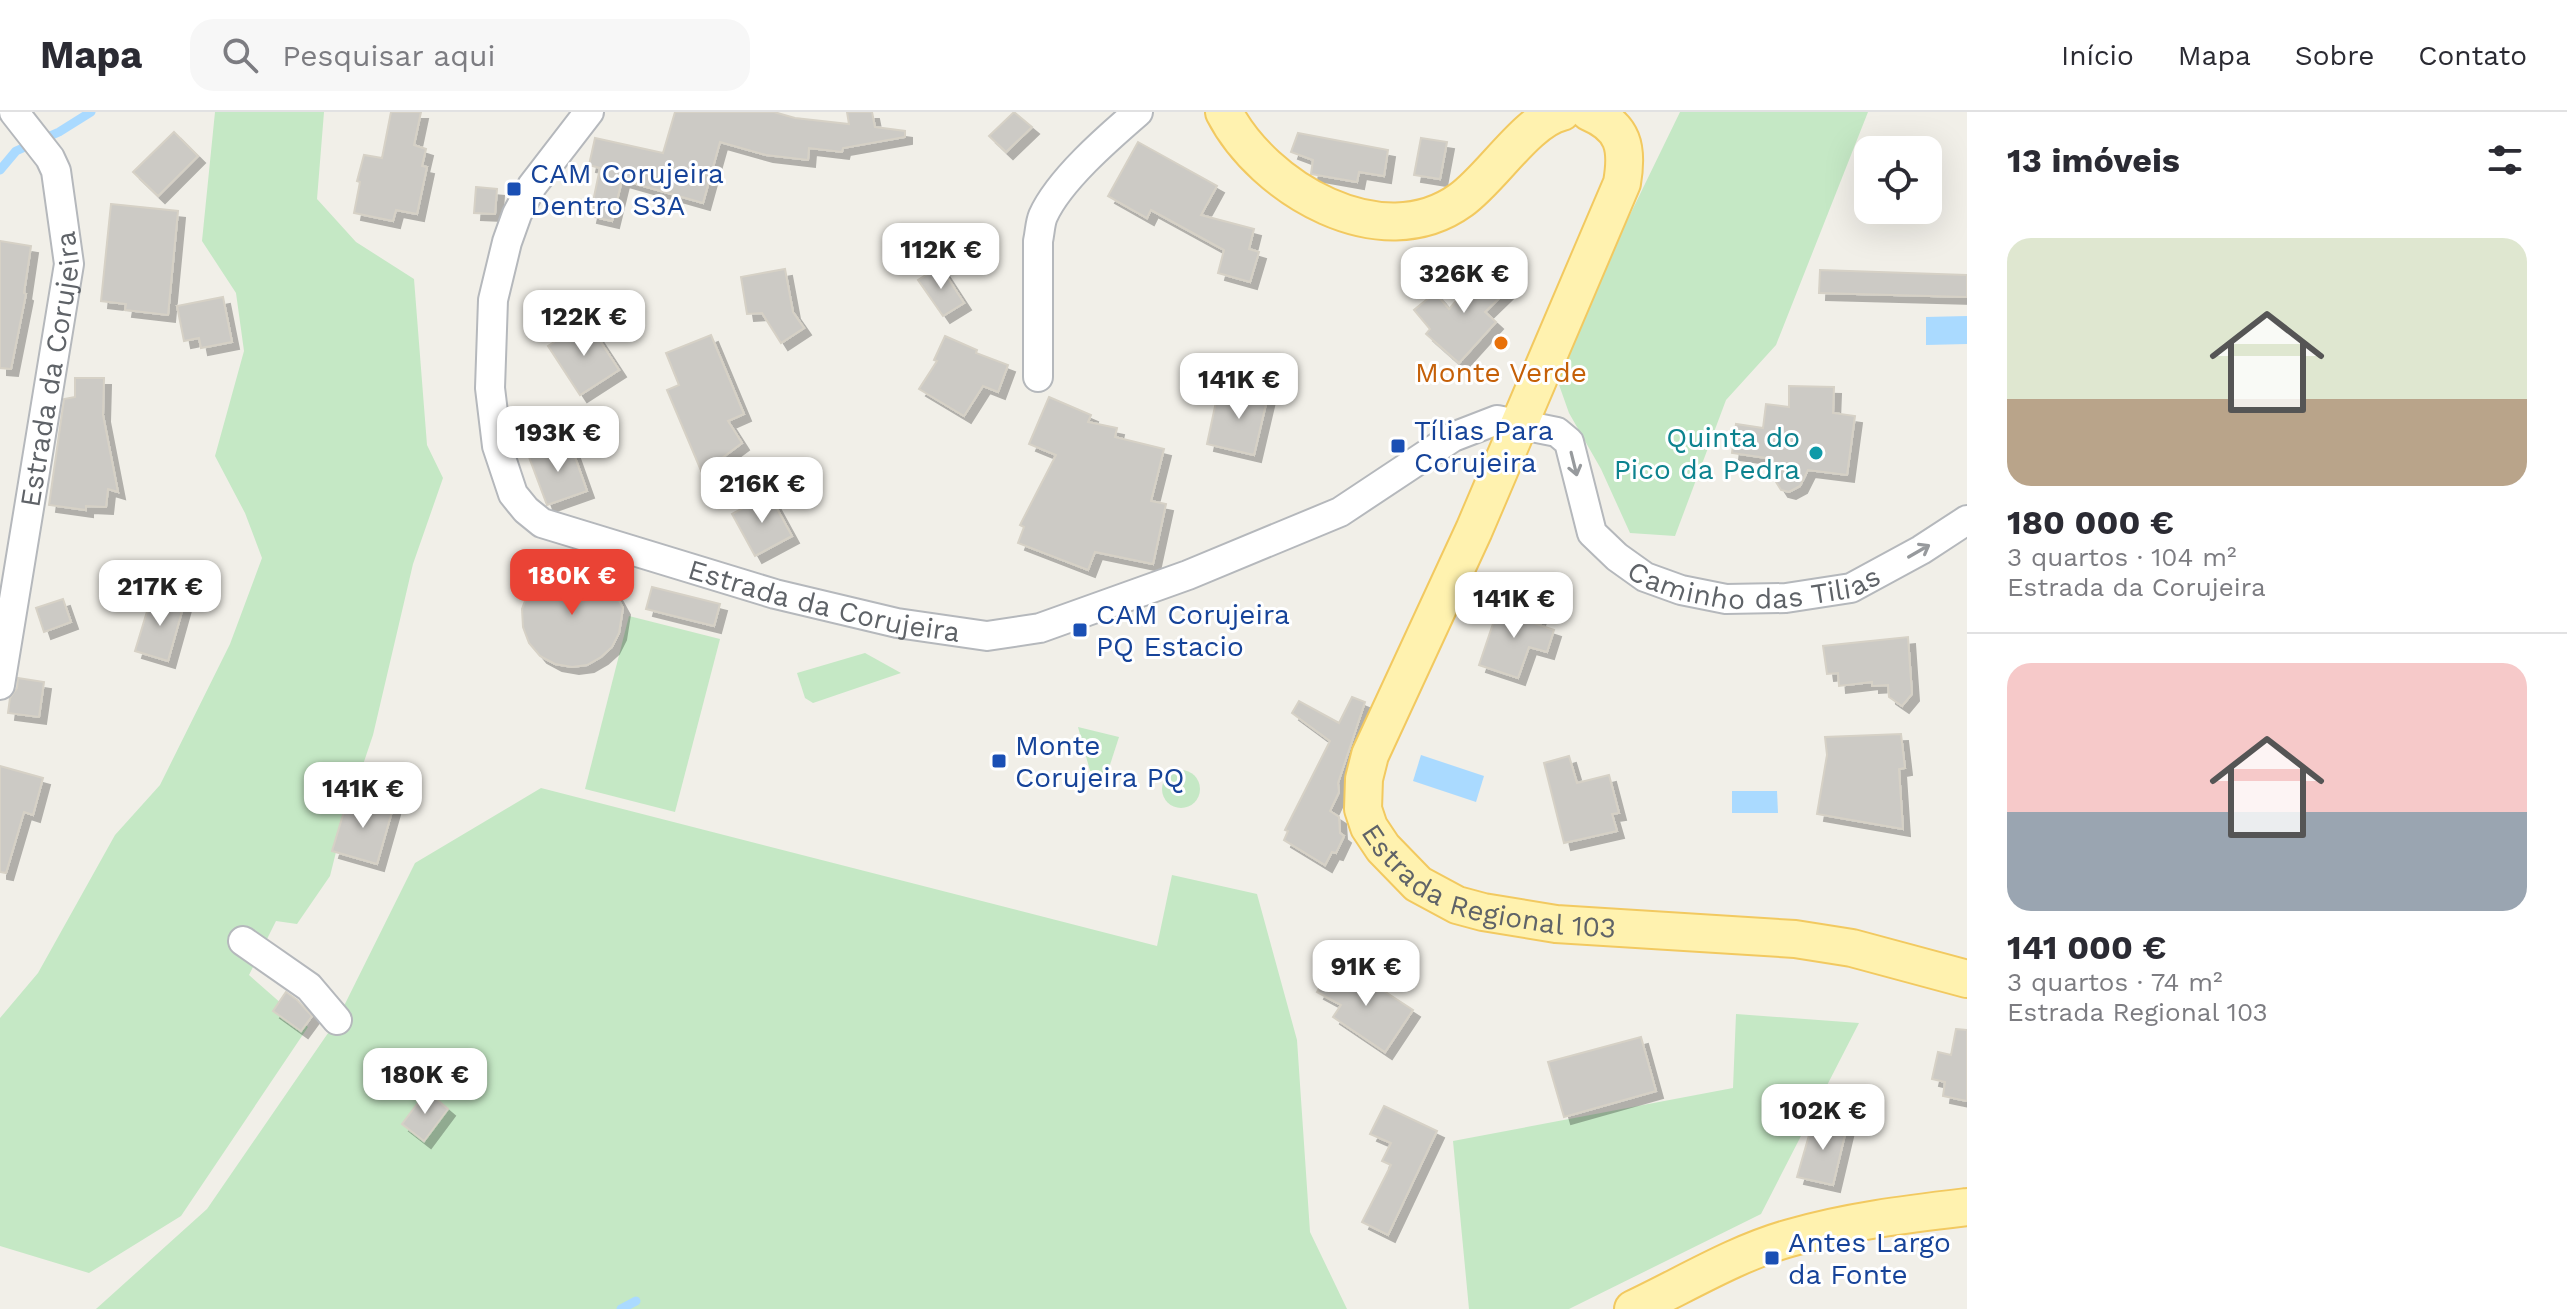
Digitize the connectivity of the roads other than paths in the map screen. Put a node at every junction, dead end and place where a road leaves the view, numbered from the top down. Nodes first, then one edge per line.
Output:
1 (589, 112) edge
2 (1138, 112) edge
3 (1224, 112) edge
4 (1562, 112) edge
5 (1589, 112) edge
6 (20, 120) edge
7 (1038, 377) dead end
8 (1518, 423) junction
9 (1967, 520) edge
10 (0, 685) edge
11 (243, 941) dead end
12 (1967, 979) edge
13 (337, 1020) dead end
14 (1967, 1207) edge
15 (1633, 1309) edge

1 - 8 street, Estrada da Corujeira
2 - 7 street
3 - 4 main road
5 - 8 main road, Estrada Regional 103
6 - 10 street, Estrada da Corujeira
8 -> 9 street, Caminho das Tilias
8 - 12 main road, Estrada Regional 103
11 - 13 street
14 - 15 main road

